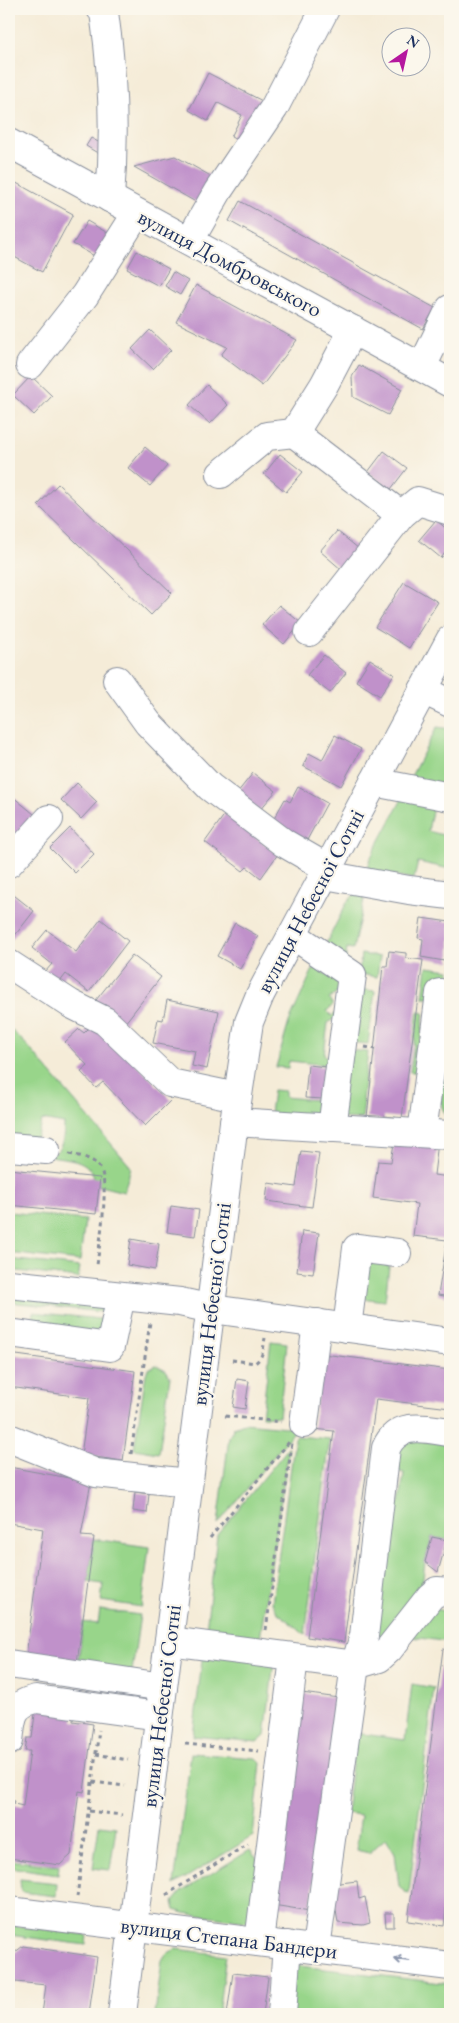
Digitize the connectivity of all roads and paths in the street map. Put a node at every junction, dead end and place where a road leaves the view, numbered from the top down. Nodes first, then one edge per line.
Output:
1 (101, 9) edge
2 (325, 9) edge
3 (9, 143) edge
4 (110, 198) junction
5 (137, 213) junction
6 (190, 240) junction
7 (450, 309) edge
8 (353, 330) junction
9 (30, 365) dead end
10 (422, 367) junction
11 (450, 383) edge
12 (294, 433) junction
13 (221, 474) dead end
14 (450, 511) edge
15 (401, 515) junction
16 (309, 632) dead end
17 (450, 640) edge
18 (116, 680) dead end
19 (423, 690) junction
20 (450, 703) edge
21 (374, 782) junction
22 (450, 797) edge
23 (49, 818) dead end
24 (9, 863) edge
25 (327, 872) junction
26 (450, 895) edge
27 (293, 935) junction
28 (9, 964) edge
29 (450, 994) edge
30 (235, 1110) junction
31 (332, 1128) junction
32 (422, 1133) junction
33 (450, 1136) edge
34 (9, 1147) edge
35 (46, 1150) joint
36 (397, 1253) dead end
37 (97, 1266) dead end
38 (9, 1284) edge
39 (121, 1296) junction
40 (212, 1309) junction
41 (150, 1320) dead end
42 (317, 1323) junction
43 (347, 1328) junction
44 (9, 1333) edge
45 (265, 1335) dead end
46 (450, 1342) edge
47 (232, 1360) dead end
48 (225, 1416) dead end
49 (304, 1424) joint
50 (450, 1432) edge
51 (9, 1438) edge
52 (127, 1477) junction
53 (188, 1483) junction
54 (210, 1538) dead end
55 (450, 1592) edge
56 (169, 1641) junction
57 (262, 1653) junction
58 (294, 1658) junction
59 (9, 1664) edge
60 (355, 1664) junction
61 (163, 1687) junction
62 (160, 1716) junction
63 (102, 1729) dead end
64 (9, 1741) edge
65 (185, 1744) dead end
66 (283, 1753) junction
67 (96, 1754) junction
68 (128, 1760) dead end
69 (92, 1782) junction
70 (125, 1786) dead end
71 (89, 1811) junction
72 (122, 1815) dead end
73 (274, 1828) junction
74 (166, 1895) dead end
75 (77, 1903) dead end
76 (9, 1911) edge
77 (134, 1927) junction
78 (259, 1942) junction
79 (287, 1946) junction
80 (316, 1948) junction
81 (450, 1966) edge
82 (122, 2014) edge
83 (282, 2014) edge

1 - 4 street
2 - 6 street
3 - 4 street, вулиця Домбровського
4 - 5 street, вулиця Домбровського
5 - 6 street, вулиця Домбровського
5 - 9 street
6 - 8 street, вулиця Домбровського
7 - 10 street
8 - 10 street, вулиця Домбровського
8 - 12 street
10 - 11 street, вулиця Домбровського
12 - 13 street
12 - 15 street
14 - 15 street
15 - 16 street
17 - 19 street, вулиця Небесної Сотні
18 - 25 street
19 - 20 street
19 - 21 street, вулиця Небесної Сотні
21 - 22 street
21 - 25 street, вулиця Небесної Сотні
23 - 24 street
25 - 26 street
25 - 27 street, вулиця Небесної Сотні
27 - 30 street, вулиця Небесної Сотні
27 - 31 street
28 - 30 street
29 - 32 street
30 - 31 street
30 - 40 street, вулиця Небесної Сотні
31 - 32 street
32 - 33 street
34 - 35 street
35 - 37 path
36 - 43 street
38 - 39 street
39 - 40 street
39 - 44 street
40 - 42 street
40 - 53 street, вулиця Небесної Сотні
41 - 52 path
42 - 43 street
42 - 49 street
43 - 46 street
45 - 47 path
48 - 49 path
50 - 60 street
51 - 52 street
52 - 53 street
53 - 56 street, вулиця Небесної Сотні
54 - 57 path
55 - 60 street
56 - 57 street
56 - 61 street, вулиця Небесної Сотні
57 - 58 street
58 - 60 street
58 - 66 street
59 - 61 street
60 - 80 street
61 - 62 street, вулиця Небесної Сотні
62 - 64 street
62 - 77 street, вулиця Небесної Сотні
63 - 67 path
65 - 66 path
66 - 73 street
67 - 68 path
67 - 69 path
69 - 70 path
69 - 71 path
71 - 72 path
71 - 75 path
73 - 74 path
73 - 78 street
76 - 77 street, вулиця Степана Бандери
77 - 78 street, вулиця Степана Бандери
77 - 82 street, вулиця Небесної Сотні
78 - 79 street, вулиця Степана Бандери
79 - 80 street, вулиця Степана Бандери
79 - 83 street
81 -> 80 street, вулиця Степана Бандери

